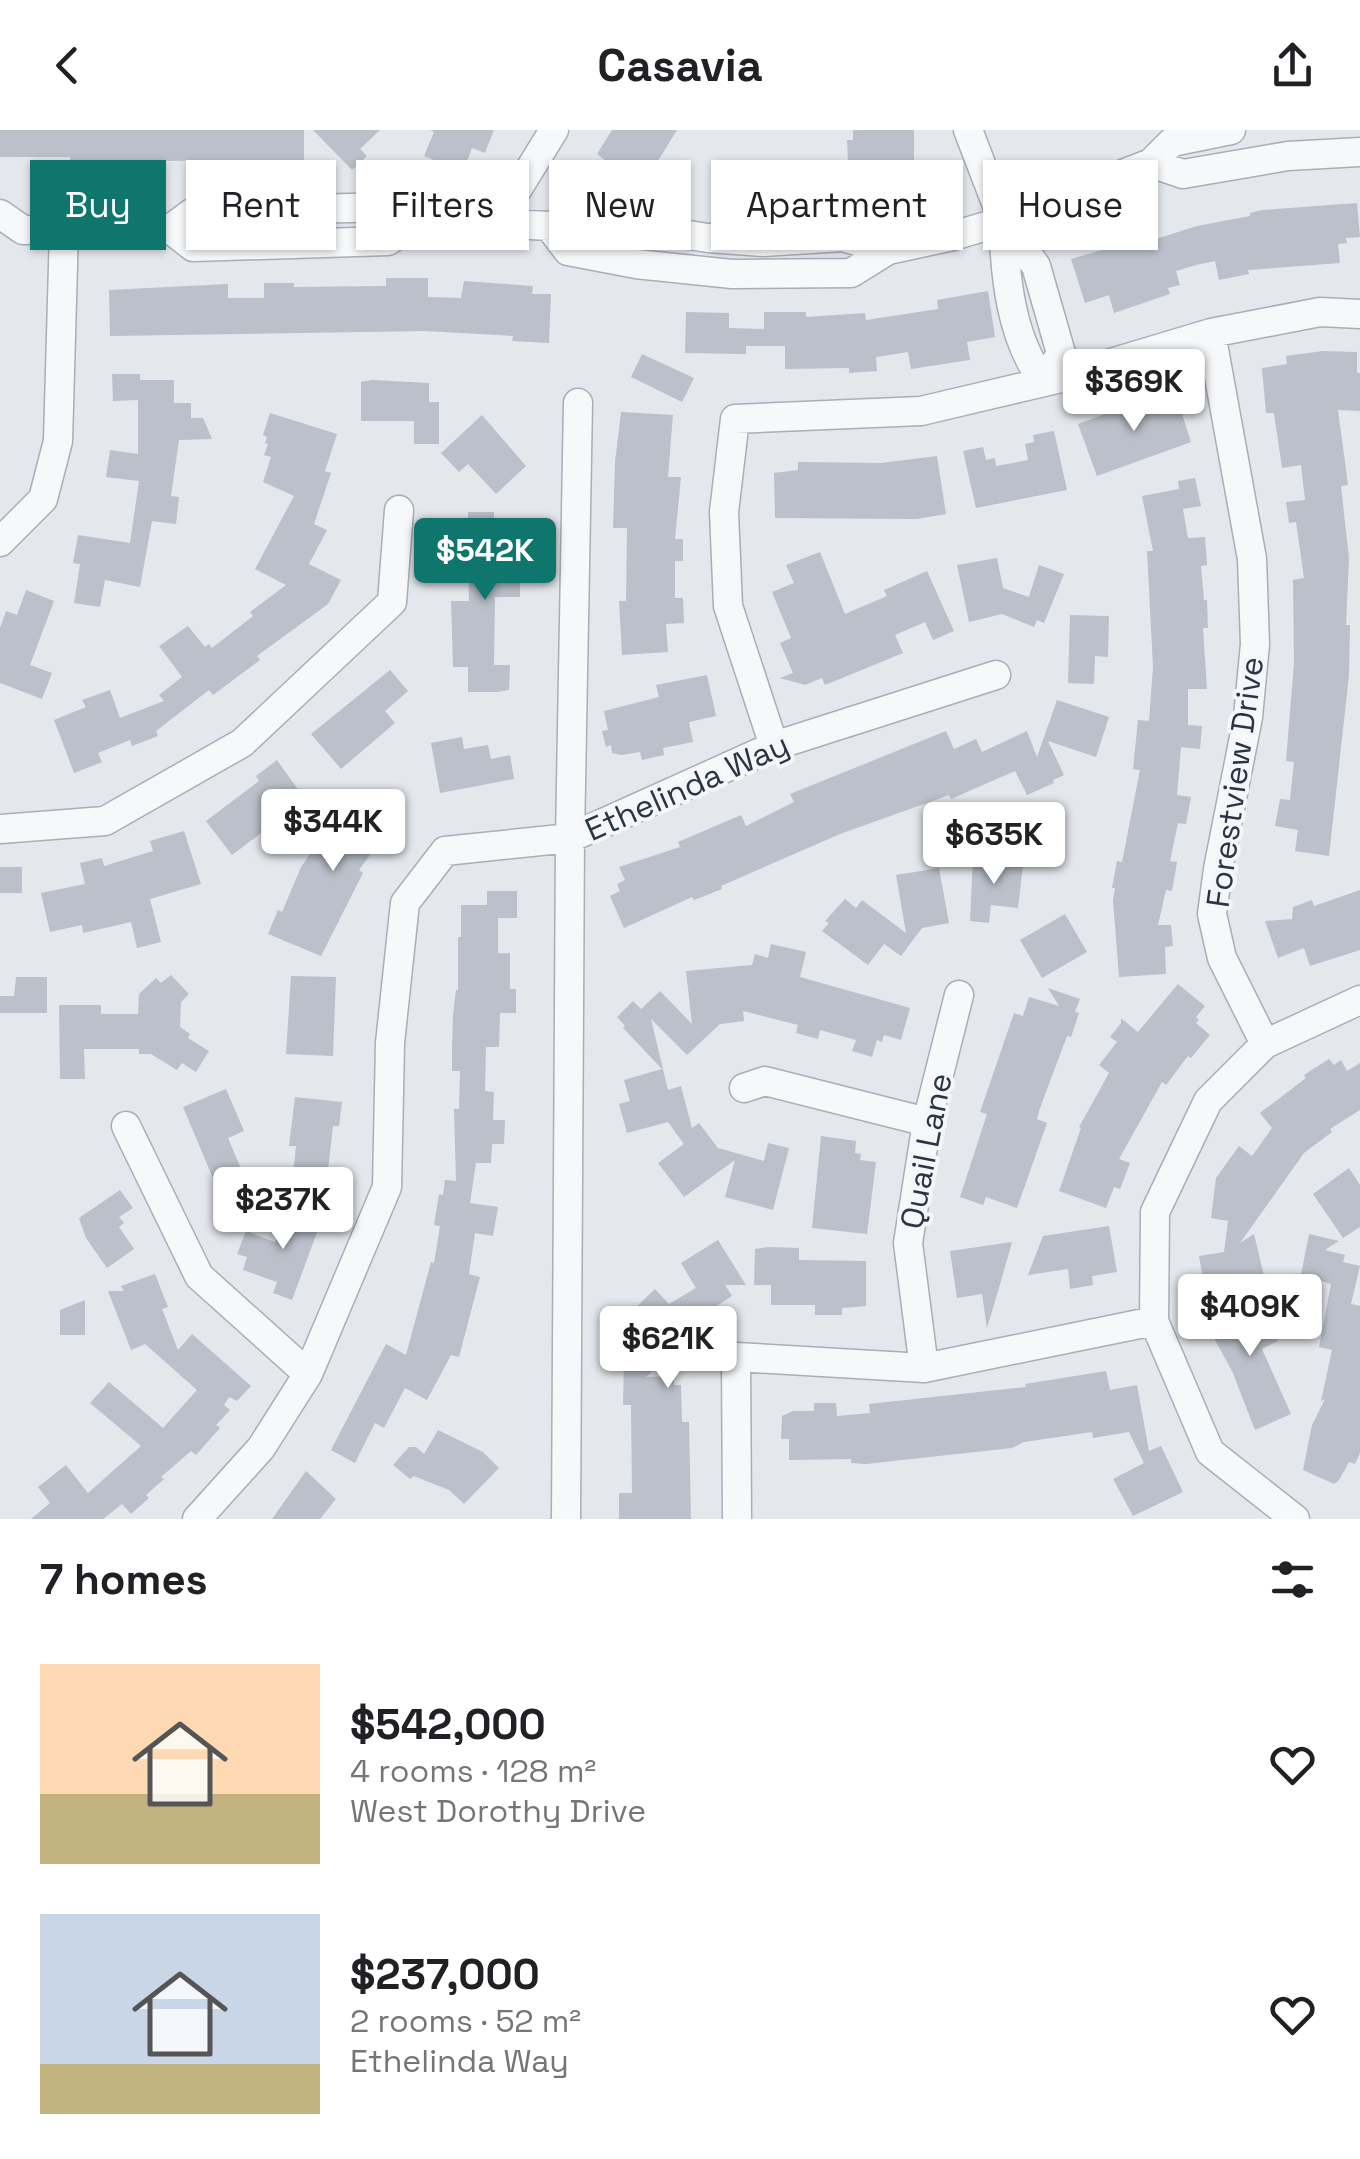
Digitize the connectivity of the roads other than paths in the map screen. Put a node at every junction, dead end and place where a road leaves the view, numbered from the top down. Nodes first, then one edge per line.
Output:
1 (554, 130) edge
2 (968, 130) edge
3 (1231, 130) edge
4 (1360, 152) edge
5 (1154, 160) edge
6 (1158, 164) edge
7 (983, 169) edge
8 (529, 171) edge
9 (356, 208) edge
10 (12, 222) edge
11 (529, 224) edge
12 (983, 227) edge
13 (166, 230) edge
14 (0, 247) edge
15 (63, 250) edge
16 (1004, 250) edge
17 (1360, 314) edge
18 (1211, 333) junction
19 (1044, 382) junction
20 (578, 403) dead end
21 (400, 510) dead end
22 (0, 542) edge
23 (996, 675) dead end
24 (774, 746) junction
25 (0, 829) edge
26 (570, 838) junction
27 (959, 995) dead end
28 (1360, 1000) edge
29 (1265, 1044) junction
30 (744, 1088) dead end
31 (927, 1122) junction
32 (126, 1126) dead end
33 (1154, 1320) junction
34 (924, 1368) junction
35 (308, 1374) junction
36 (197, 1519) edge
37 (566, 1519) edge
38 (737, 1519) edge
39 (1295, 1519) edge

1 - 8 street
2 - 7 street
3 - 5 street
4 - 6 street
9 - 13 street
10 - 14 street
11 - 12 street
15 - 22 street
16 - 19 street
17 - 18 street
18 - 19 street
18 - 29 street, Forestview Drive
19 - 24 street
20 - 26 street
21 - 25 street
23 - 24 street, Ethelinda Way
24 - 26 street, Ethelinda Way
26 - 35 street, Ethelinda Way
26 - 37 street
27 - 31 street, Quail Lane
28 - 29 street
29 - 33 street
30 - 31 street
31 - 34 street, Quail Lane
32 - 35 street
33 - 34 street
33 - 39 street
34 - 38 street
35 - 36 street, Ethelinda Way

